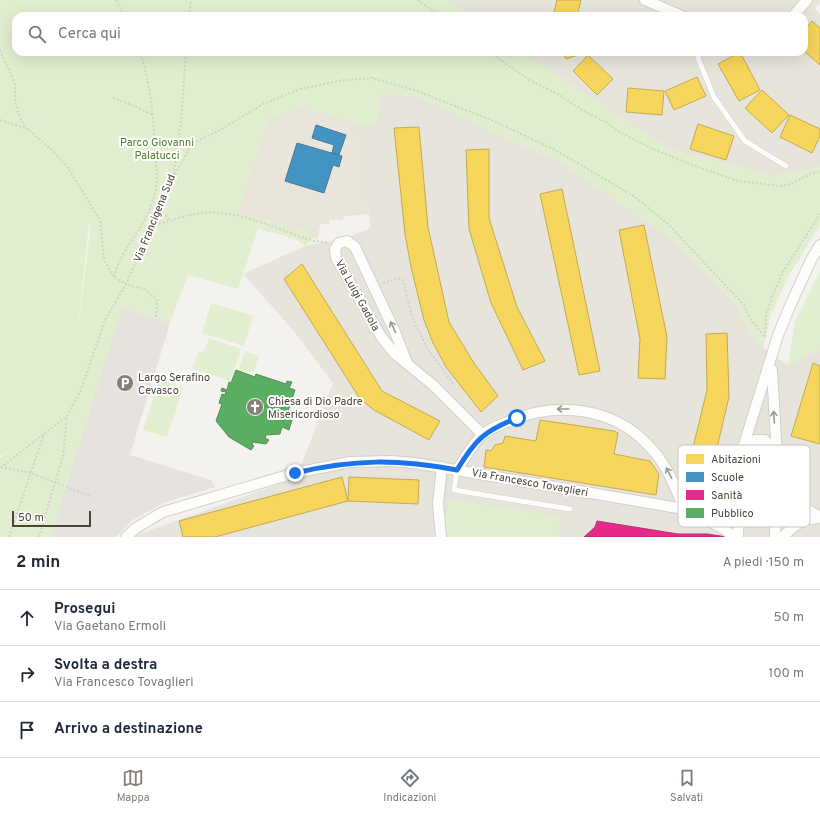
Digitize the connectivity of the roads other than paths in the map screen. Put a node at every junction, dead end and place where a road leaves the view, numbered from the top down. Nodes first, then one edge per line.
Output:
1 (645, 0) edge
2 (807, 0) edge
3 (673, 12) edge
4 (796, 12) edge
5 (699, 56) edge
6 (786, 166) dead end
7 (820, 245) edge
8 (771, 362) junction
9 (407, 363) junction
10 (483, 434) junction
11 (744, 445) edge
12 (748, 445) edge
13 (769, 445) edge
14 (776, 445) edge
15 (442, 467) junction
16 (457, 470) junction
17 (678, 494) edge
18 (678, 508) edge
19 (570, 509) dead end
20 (810, 511) edge
21 (820, 517) edge
22 (810, 519) edge
23 (723, 527) edge
24 (775, 527) edge
25 (794, 527) edge
26 (735, 536) edge
27 (126, 537) edge
28 (441, 537) edge
29 (775, 537) edge
30 (782, 537) edge

1 - 3 street
2 - 4 street
5 - 6 lane
7 - 8 street
8 - 11 street
14 -> 8 street
9 -> 9 street, Via Luigi Gadola
9 - 10 street, Via Luigi Gadola
10 - 16 street
17 -> 10 street
12 - 13 street
15 - 16 street, Via Francesco Tovaglieri
15 - 27 street, Via Francesco Tovaglieri
15 - 28 street
16 - 18 street, Via Francesco Tovaglieri
16 - 19 lane
20 - 21 street
21 - 22 street
23 - 26 street
24 - 29 street
25 - 30 street

